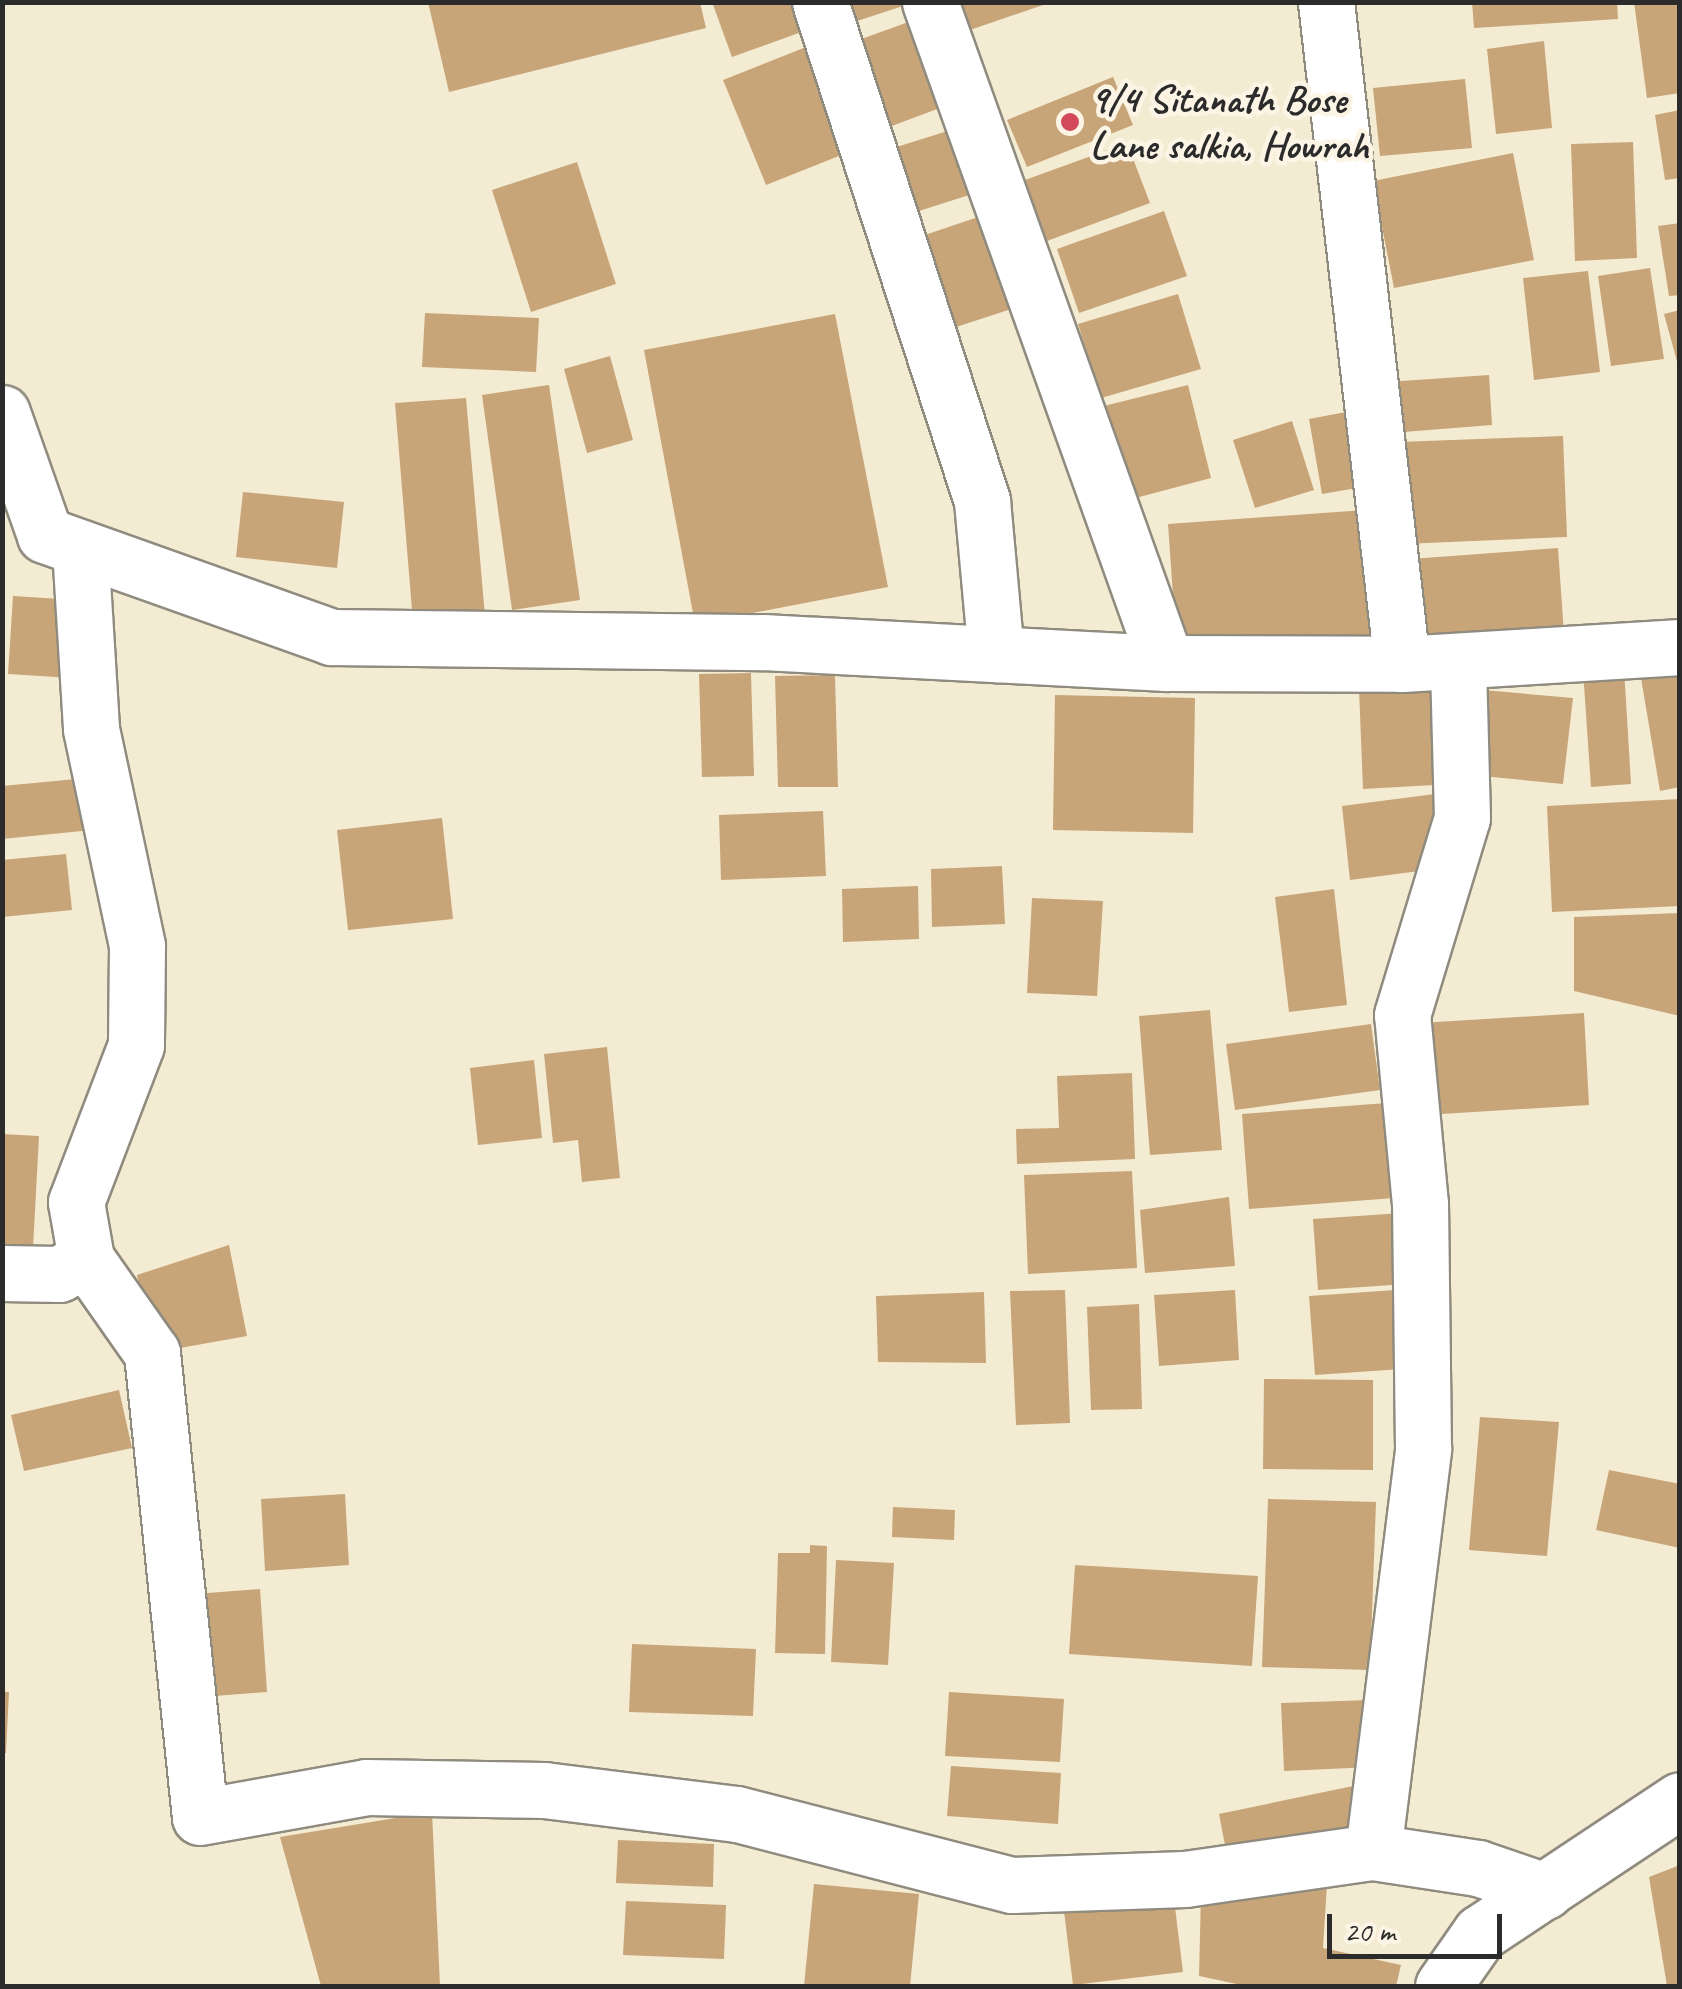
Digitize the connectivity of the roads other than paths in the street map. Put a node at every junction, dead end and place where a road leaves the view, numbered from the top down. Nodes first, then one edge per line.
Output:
1 (820, 2) edge
2 (930, 2) edge
3 (1326, 2) edge
4 (2, 414) edge
5 (80, 548) junction
6 (1680, 647) edge
7 (996, 654) junction
8 (1458, 661) junction
9 (1166, 664) junction
10 (1402, 664) junction
11 (86, 1259) junction
12 (2, 1273) edge
13 (1680, 1800) edge
14 (1373, 1852) junction
15 (1545, 1891) junction
16 (1443, 1986) edge

1 - 7 street
2 - 9 street
3 - 10 street
4 - 5 street
5 - 7 street
5 - 11 street
6 - 8 street
7 - 9 street
8 - 10 street
8 - 14 street
9 - 10 street
11 - 12 street
11 - 14 street
13 - 15 street
14 - 15 street
15 - 16 street

